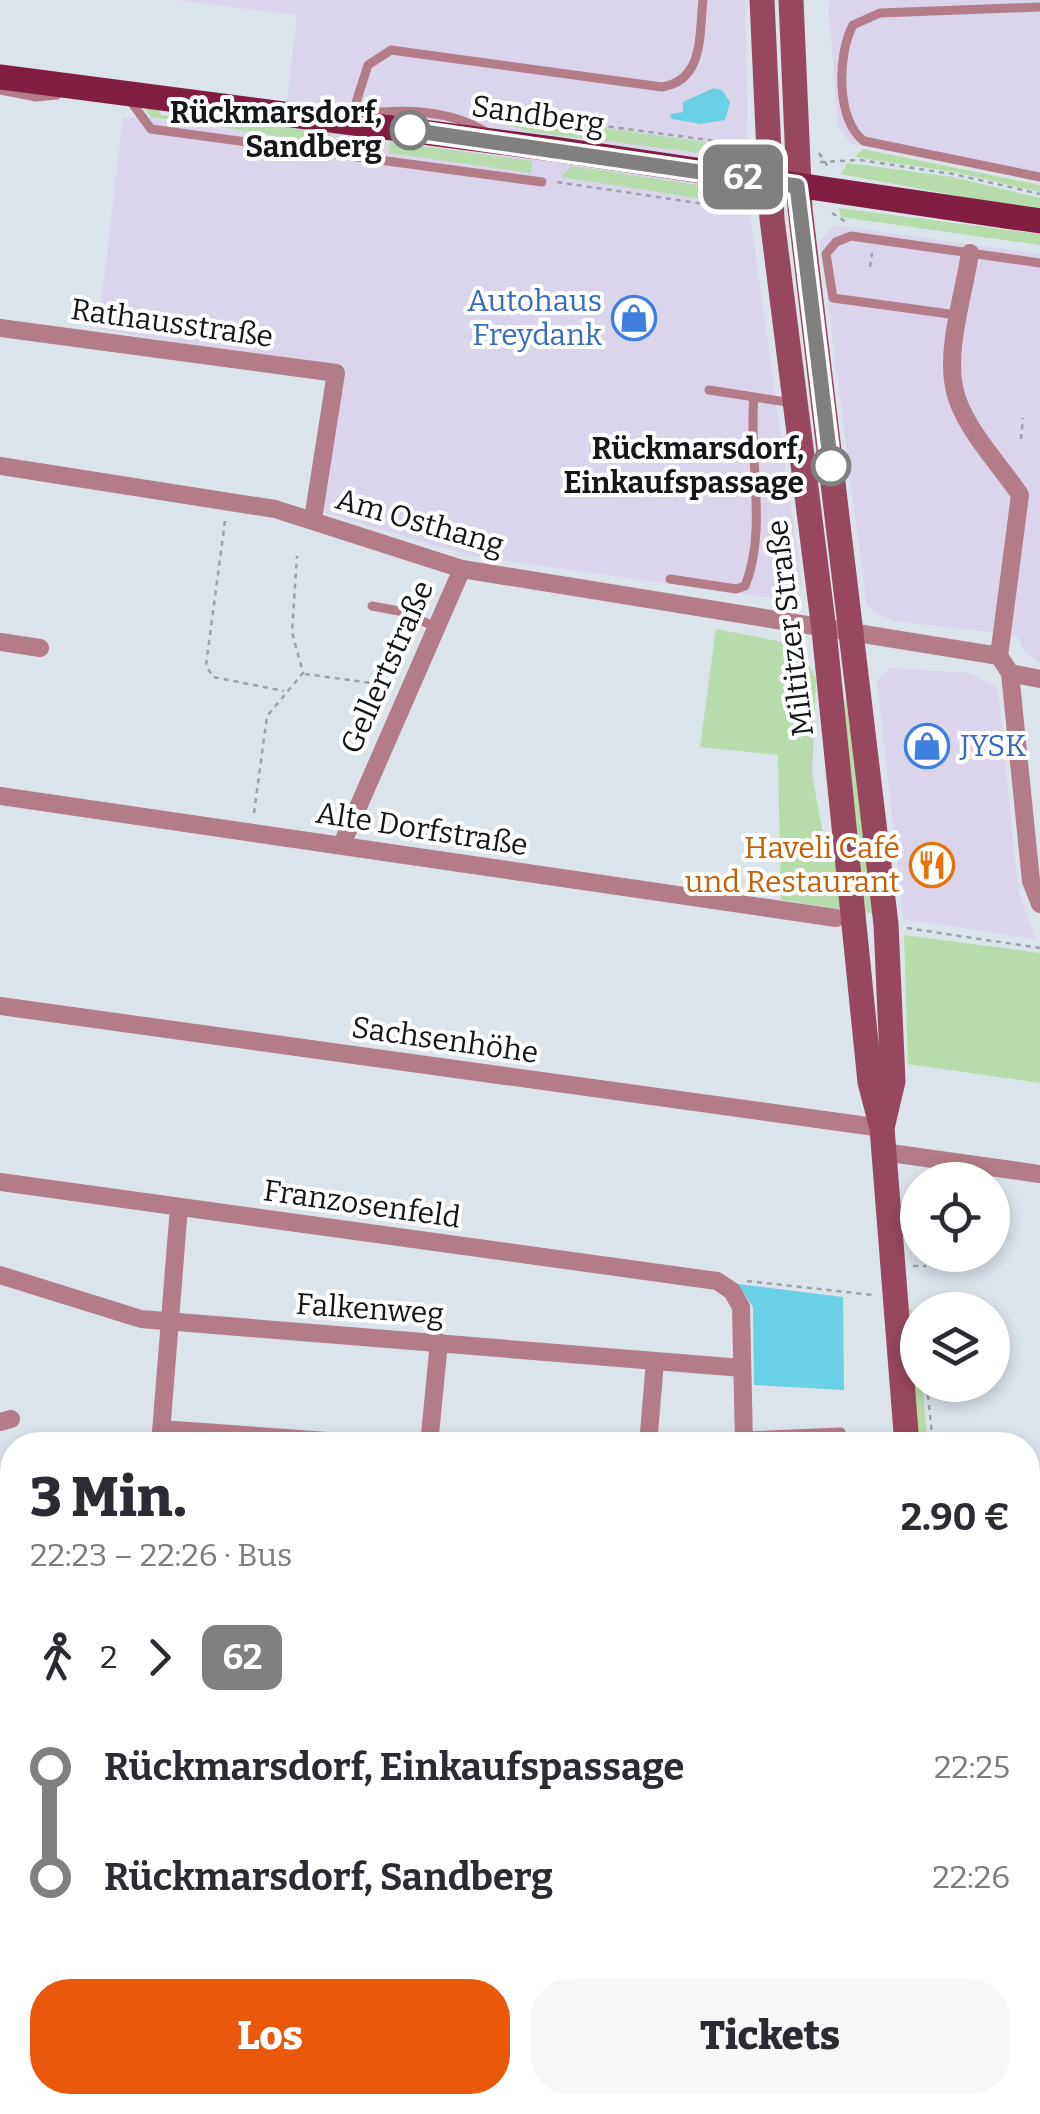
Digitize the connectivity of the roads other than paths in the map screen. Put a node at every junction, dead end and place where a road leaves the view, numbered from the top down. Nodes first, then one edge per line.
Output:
1 (703, 0) edge
2 (762, 0) edge
3 (791, 0) edge
4 (958, 5) edge
5 (1040, 7) edge
6 (0, 76) edge
7 (0, 90) edge
8 (96, 91) junction
9 (128, 95) junction
10 (352, 114) junction
11 (316, 119) junction
12 (381, 127) junction
13 (505, 144) junction
14 (375, 159) junction
15 (1040, 177) edge
16 (769, 181) junction
17 (542, 182) road end
18 (797, 186) junction
19 (1040, 221) edge
20 (970, 254) junction
21 (1040, 263) edge
22 (960, 316) junction
23 (0, 328) edge
24 (709, 390) dead end
25 (754, 397) junction
26 (796, 404) junction
27 (0, 466) edge
28 (1020, 495) junction
29 (1040, 498) edge
30 (313, 520) junction
31 (462, 569) junction
32 (670, 579) dead end
33 (372, 606) dead end
34 (436, 628) junction
35 (824, 630) junction
36 (852, 634) junction
37 (0, 642) edge
38 (40, 648) dead end
39 (999, 656) junction
40 (1010, 674) junction
41 (1040, 678) edge
42 (0, 796) edge
43 (342, 844) junction
44 (1040, 904) edge
45 (836, 918) dead end
46 (0, 1006) edge
47 (883, 1140) junction
48 (1040, 1174) edge
49 (0, 1182) edge
50 (179, 1207) junction
51 (0, 1275) edge
52 (169, 1321) junction
53 (439, 1342) junction
54 (655, 1361) junction
55 (742, 1368) junction
56 (160, 1432) edge
57 (431, 1432) edge
58 (649, 1432) edge
59 (744, 1432) edge
60 (906, 1432) edge

1 - 10 lane
2 - 16 street, Miltitzer Straße
3 - 18 street, Miltitzer Straße
4 - 5 lane
4 - 15 lane
6 - 8 main road, Sandberg
7 - 8 lane
8 - 9 main road, Sandberg
9 - 11 main road, Sandberg
9 - 14 lane
10 - 11 lane
10 - 13 lane
11 - 12 main road, Sandberg
12 - 13 main road, Sandberg
12 - 14 lane
13 - 16 main road, Sandberg
14 - 17 lane
16 - 18 main road, Sandberg
16 - 26 street, Miltitzer Straße
18 - 19 main road, Sandberg
18 - 36 street, Miltitzer Straße
20 - 21 lane
20 - 22 street
20 - 22 lane
22 - 28 street
23 - 30 street, Rathausstraße
24 - 25 lane
25 - 26 lane
25 - 32 lane
26 - 35 street, Miltitzer Straße
27 - 30 street, Am Osthang
28 - 29 street
28 - 39 street
30 - 31 street, Am Osthang
31 - 34 street, Gellertstraße
31 - 35 street, Am Osthang
33 - 34 lane
34 - 43 street, Gellertstraße
35 - 36 street, Am Osthang
35 - 47 street, Miltitzer Straße
36 - 39 street, Am Osthang
36 - 47 street, Miltitzer Straße
37 - 38 street
39 - 40 street
40 - 41 street
40 - 44 street
42 - 43 street, Alte Dorfstraße
43 - 45 street, Alte Dorfstraße
46 - 47 street, Sachsenhöhe
47 - 48 street, Sachsenhöhe
47 - 60 street, Miltitzer Straße
49 - 50 street, Franzosenfeld
50 - 52 street
50 - 55 street, Franzosenfeld
51 - 52 street, Falkenweg
52 - 53 street, Falkenweg
52 - 56 street
53 - 54 street, Falkenweg
53 - 57 street
54 - 55 street, Falkenweg
54 - 58 street
55 - 59 street

